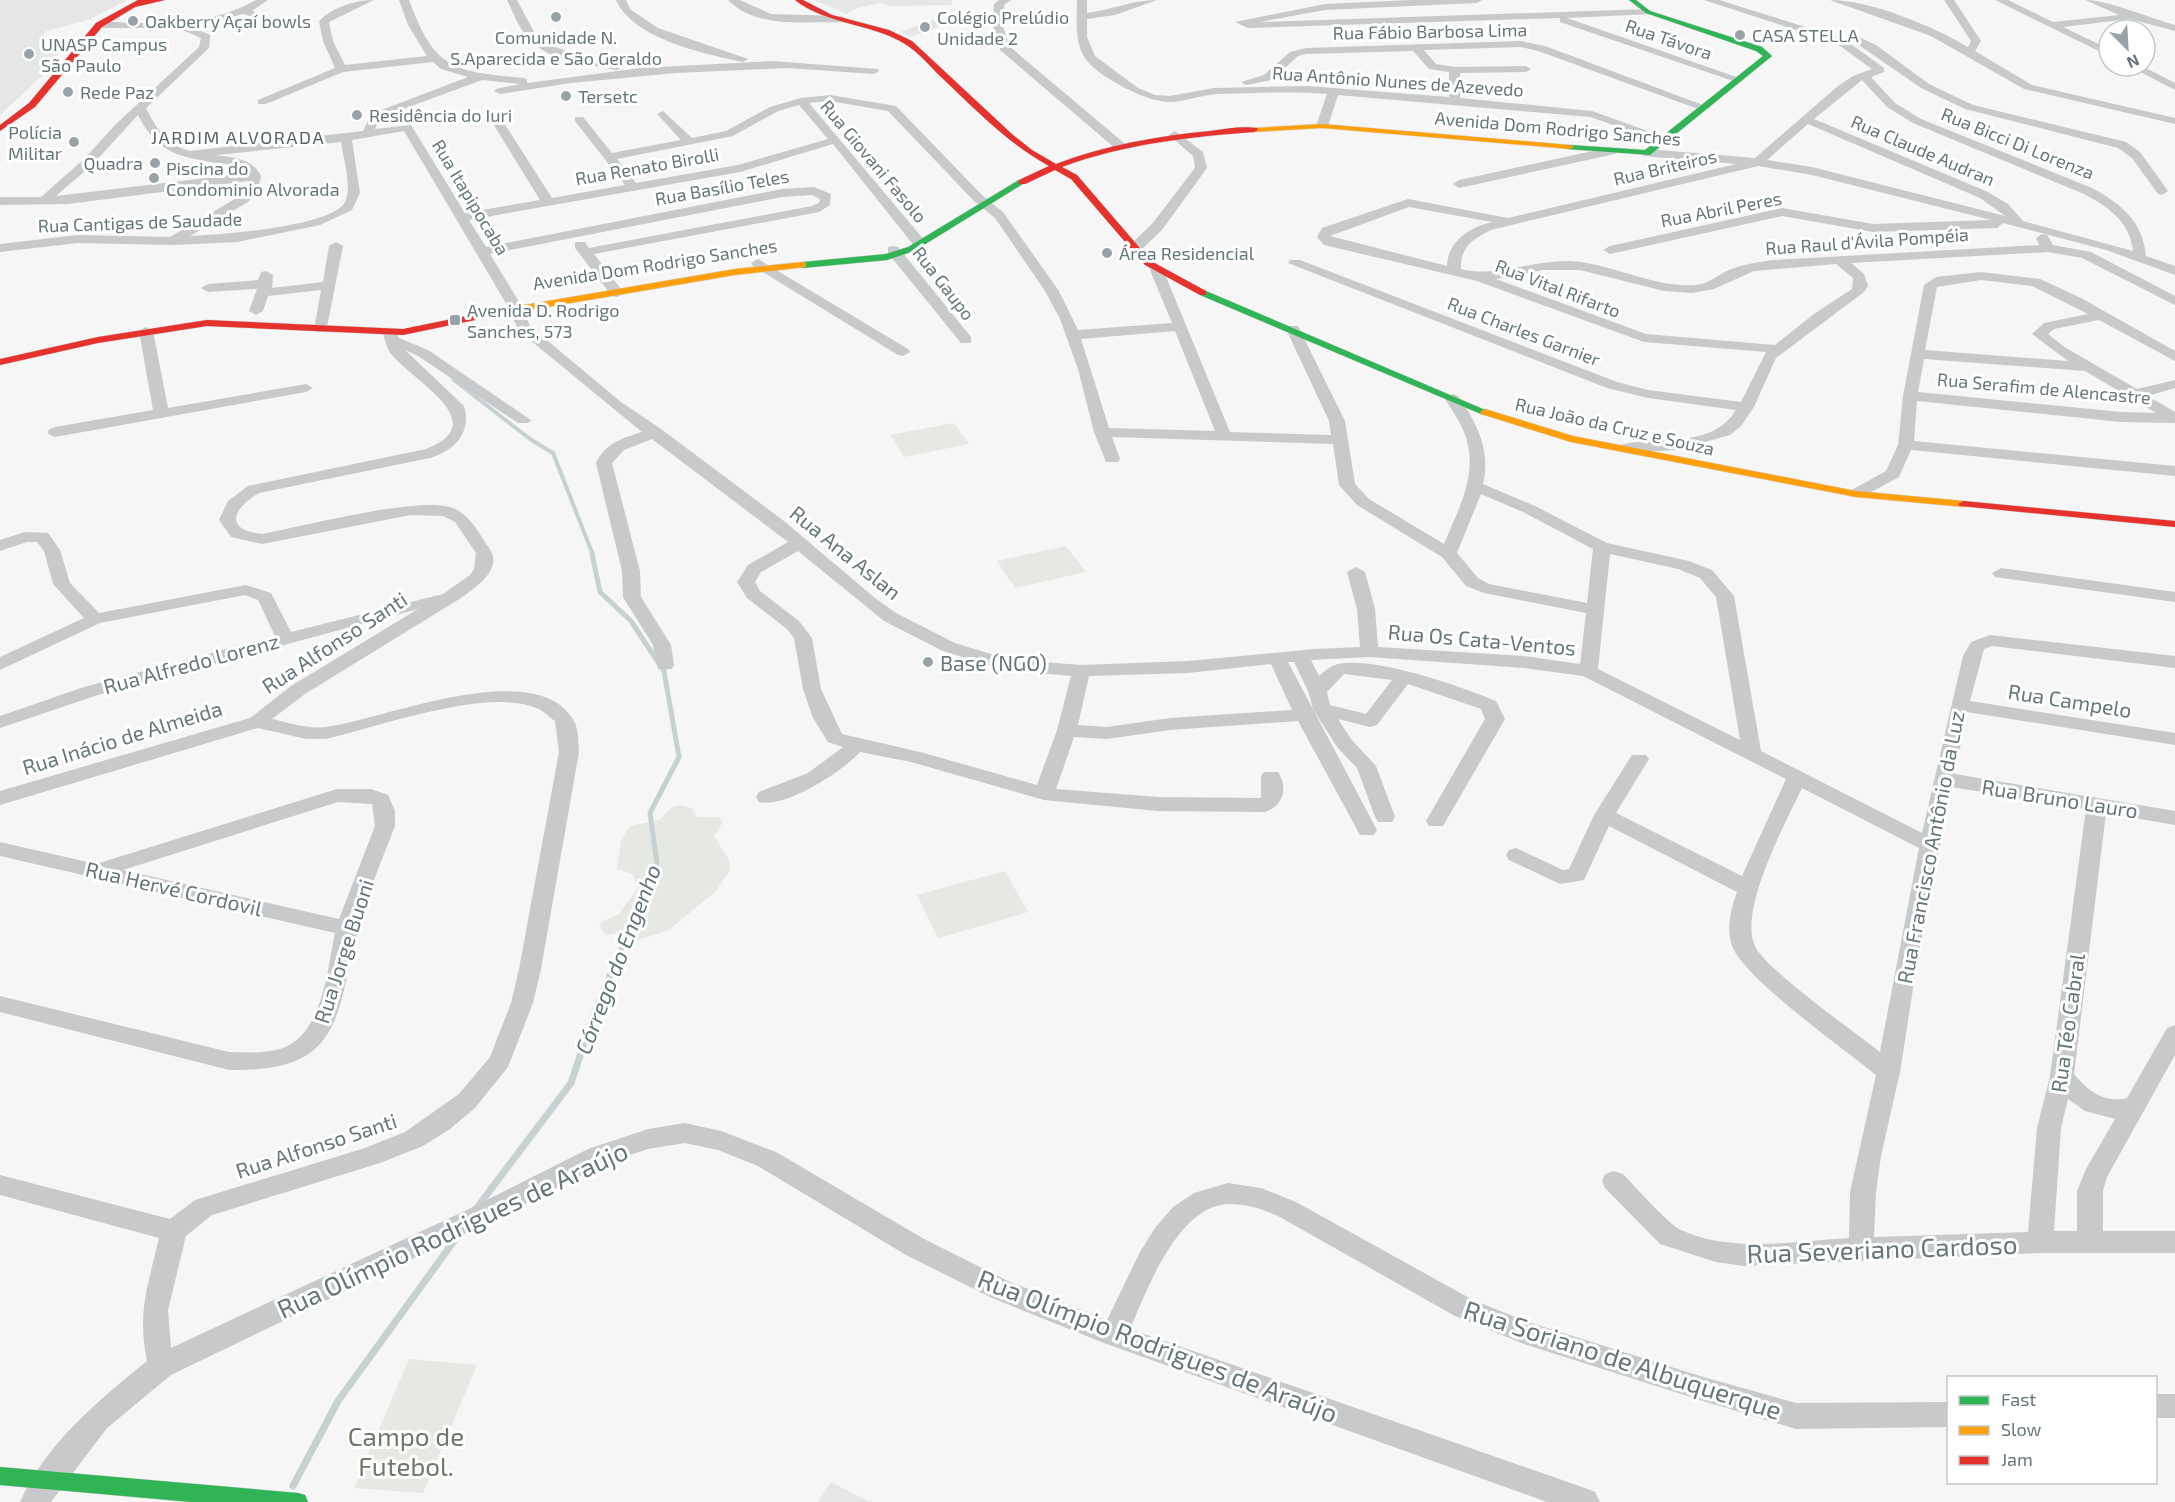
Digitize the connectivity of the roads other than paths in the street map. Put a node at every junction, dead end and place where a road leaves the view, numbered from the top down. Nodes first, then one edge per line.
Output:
1 (162, 0) edge
2 (263, 0) edge
3 (369, 0) edge
4 (404, 0) edge
5 (512, 0) edge
6 (621, 0) edge
7 (733, 0) edge
8 (798, 0) edge
9 (1006, 0) edge
10 (1082, 0) edge
11 (1152, 0) edge
12 (1477, 0) edge
13 (1709, 0) edge
14 (1733, 0) edge
15 (1835, 0) edge
16 (1949, 0) edge
17 (2001, 0) edge
18 (2090, 0) edge
19 (1634, 2) edge
20 (137, 3) edge
21 (1649, 7) junction
22 (246, 12) junction
23 (1278, 15) junction
24 (1553, 16) junction
25 (2131, 16) junction
26 (1083, 17) junction
27 (842, 19) junction
28 (279, 22) dead end
29 (177, 24) junction
30 (1290, 24) junction
31 (2051, 25) junction
32 (2175, 28) edge
33 (88, 33) junction
34 (1416, 47) junction
35 (2097, 47) edge
36 (1969, 51) junction
37 (432, 59) junction
38 (783, 66) junction
39 (341, 69) junction
40 (1526, 69) dead end
41 (641, 70) junction
42 (874, 70) dead end
43 (1455, 70) junction
44 (1864, 75) junction
45 (482, 76) junction
46 (2157, 78) edge
47 (53, 80) junction
48 (1740, 80) junction
49 (547, 81) junction
50 (2175, 87) edge
51 (1231, 90) junction
52 (500, 91) dead end
53 (1334, 91) junction
54 (801, 101) junction
55 (262, 102) dead end
56 (1454, 102) junction
57 (140, 108) junction
58 (1705, 108) junction
59 (663, 114) dead end
60 (0, 118) edge
61 (579, 118) dead end
62 (1807, 120) junction
63 (2175, 121) edge
64 (498, 122) dead end
65 (1322, 126) junction
66 (0, 129) edge
67 (368, 133) junction
68 (1175, 135) junction
69 (346, 137) junction
70 (1664, 139) junction
71 (836, 140) junction
72 (690, 142) junction
73 (1119, 146) junction
74 (1611, 151) junction
75 (1647, 153) junction
76 (187, 155) junction
77 (609, 157) junction
78 (1758, 162) junction
79 (1052, 164) junction
80 (255, 176) junction
81 (1459, 184) dead end
82 (633, 187) junction
83 (2162, 191) dead end
84 (981, 200) junction
85 (0, 201) edge
86 (43, 201) junction
87 (548, 202) junction
88 (461, 218) junction
89 (1506, 221) junction
90 (2018, 223) junction
91 (2036, 228) junction
92 (570, 234) junction
93 (172, 241) junction
94 (918, 242) junction
95 (336, 246) dead end
96 (0, 248) edge
97 (1135, 248) junction
98 (2048, 248) junction
99 (1610, 250) dead end
100 (481, 252) junction
101 (586, 252) junction
102 (896, 252) junction
103 (2140, 257) junction
104 (1839, 260) junction
105 (1295, 263) dead end
106 (761, 266) junction
107 (2169, 268) edge
108 (1157, 270) junction
109 (1454, 271) junction
110 (1481, 278) junction
111 (264, 283) junction
112 (330, 285) junction
113 (208, 288) dead end
114 (614, 289) junction
115 (2175, 301) edge
116 (515, 308) junction
117 (256, 311) dead end
118 (2101, 315) junction
119 (1179, 327) junction
120 (321, 329) junction
121 (1293, 329) junction
122 (146, 331) junction
123 (1073, 334) junction
124 (393, 337) junction
125 (966, 340) dead end
126 (1778, 349) junction
127 (903, 352) dead end
128 (1917, 354) junction
129 (2175, 357) edge
130 (0, 362) edge
131 (2092, 368) junction
132 (2175, 384) edge
133 (306, 388) dead end
134 (2136, 394) junction
135 (1910, 396) junction
136 (1453, 399) junction
137 (1746, 407) junction
138 (161, 413) junction
139 (2175, 418) edge
140 (523, 420) dead end
141 (55, 432) dead end
142 (656, 432) junction
143 (1102, 432) junction
144 (1224, 435) junction
145 (1342, 440) junction
146 (1906, 446) junction
147 (1626, 448) junction
148 (1113, 459) dead end
149 (2175, 471) edge
150 (1475, 486) junction
151 (1856, 494) junction
152 (2175, 524) edge
153 (800, 543) junction
154 (0, 546) edge
155 (1602, 547) junction
156 (1449, 553) junction
157 (1356, 572) dead end
158 (2001, 573) dead end
159 (454, 594) junction
160 (2175, 597) edge
161 (1593, 609) junction
162 (95, 619) junction
163 (285, 638) junction
164 (1369, 652) junction
165 (1307, 655) junction
166 (1277, 658) junction
167 (2175, 662) edge
168 (0, 664) edge
169 (665, 665) dead end
170 (1081, 671) junction
171 (1588, 671) junction
172 (1403, 679) junction
173 (1314, 704) junction
174 (1959, 705) junction
175 (0, 722) edge
176 (257, 722) junction
177 (1066, 730) junction
178 (2175, 739) edge
179 (856, 745) junction
180 (1752, 754) junction
181 (1639, 759) dead end
182 (1271, 776) dead end
183 (1797, 777) junction
184 (1945, 779) junction
185 (1044, 794) junction
186 (766, 797) dead end
187 (0, 798) edge
188 (2097, 804) junction
189 (1604, 815) junction
190 (1385, 817) dead end
191 (2175, 818) edge
192 (1436, 821) dead end
193 (1366, 830) dead end
194 (1930, 845) junction
195 (175, 847) junction
196 (0, 849) edge
197 (1516, 855) dead end
198 (96, 871) junction
199 (156, 884) junction
200 (1748, 888) junction
201 (347, 928) junction
202 (0, 1004) edge
203 (2173, 1041) edge
204 (1887, 1072) junction
205 (2062, 1076) junction
206 (2134, 1105) junction
207 (1614, 1181) dead end
208 (0, 1185) edge
209 (174, 1230) junction
210 (2040, 1242) junction
211 (2090, 1242) junction
212 (2175, 1242) edge
213 (1861, 1248) junction
214 (1114, 1335) junction
215 (161, 1366) junction
216 (2157, 1406) edge
217 (2175, 1406) edge
218 (1947, 1415) edge
219 (0, 1476) edge
220 (41, 1492) edge
221 (298, 1502) edge
222 (1585, 1502) edge

1 - 20 main road
2 - 22 street
3 - 39 street
4 - 37 street
5 - 41 street
6 - 38 street
7 - 27 street
8 - 27 main road, Rua João da Cruz e Souza
9 - 73 street
10 - 26 street, Rua Antônio Nunes de Azevedo
11 - 26 street
12 - 23 street
13 - 44 street, Rua Briteiros
14 - 83 street
15 - 36 street
16 - 36 street
17 - 31 street
18 - 25 street
19 - 21 main road
20 - 33 main road
21 - 24 street
21 - 48 main road
22 - 28 street
22 - 29 street
23 - 30 street
23 - 30 street
24 - 30 street
24 - 48 street, Rua Távora
25 - 31 street
25 - 32 street
26 - 51 street, Rua Antônio Nunes de Azevedo
27 - 79 main road, Rua João da Cruz e Souza
29 - 33 street
29 - 57 street
31 - 35 street
33 - 47 main road
34 - 43 street
34 - 51 street, Rua Fábio Barbosa Lima
34 - 58 street, Rua Fábio Barbosa Lima
36 - 63 street
37 - 39 street
37 - 45 street
38 - 41 street
38 - 42 street
39 - 55 street
40 - 43 street
41 - 49 street
43 - 56 street
44 - 62 street, Rua Briteiros
44 - 103 street, Rua Bicci Di Lorenza
45 - 49 street
45 - 67 street
46 - 50 street
47 - 60 main road
47 - 66 main road
48 - 58 main road
49 - 52 street
51 - 53 street, Rua Antônio Nunes de Azevedo
53 - 56 street, Rua Antônio Nunes de Azevedo
53 - 65 street
54 - 71 street, Rua Giovani Fasolo
54 - 72 street
54 - 84 street
56 - 70 street, Rua Antônio Nunes de Azevedo
57 - 76 street
57 - 86 street
58 - 70 main road
59 - 72 street
61 - 77 street
62 - 78 street, Rua Briteiros
62 - 90 street, Rua Claude Audran
64 - 87 street
65 - 68 main road, Avenida Dom Rodrigo Sanches
65 - 74 main road, Avenida Dom Rodrigo Sanches
67 - 69 street
67 - 88 street, Rua Itapipocaba
68 - 73 main road, Avenida Dom Rodrigo Sanches
68 - 97 street
69 - 76 street
69 - 93 street, Rua Cantigas de Saudade
70 - 75 main road
71 - 82 street, Rua Renato Birolli
71 - 94 street, Rua Giovani Fasolo
72 - 77 street
73 - 79 main road, Avenida Dom Rodrigo Sanches
74 - 75 main road, Avenida Dom Rodrigo Sanches
74 - 81 street
75 - 78 street, Avenida Dom Rodrigo Sanches
76 - 80 street
77 - 82 street
78 - 89 street, Rua Briteiros
78 - 90 street, Avenida Dom Rodrigo Sanches
79 - 84 main road, Avenida Dom Rodrigo Sanches
79 - 97 main road, Rua João da Cruz e Souza
80 - 86 street
80 - 93 street
82 - 87 street, Rua Renato Birolli
84 - 94 main road, Avenida Dom Rodrigo Sanches
84 - 123 street
85 - 86 street
87 - 88 street, Rua Renato Birolli
88 - 100 street, Rua Itapipocaba
89 - 109 street, Rua Briteiros
89 - 109 street, Rua Vital Rifarto
90 - 91 street, Avenida Dom Rodrigo Sanches
90 - 99 street, Rua Abril Peres
91 - 98 street
91 - 103 street, Avenida Dom Rodrigo Sanches
92 - 100 street, Rua Basílio Teles
92 - 101 street
92 - 101 street, Rua Basílio Teles
93 - 96 street, Rua Cantigas de Saudade
94 - 102 main road, Avenida Dom Rodrigo Sanches
95 - 112 street
97 - 108 main road, Rua João da Cruz e Souza
98 - 104 street, Rua Raul d'Ávila Pompéia
98 - 115 street, Rua Raul d'Ávila Pompéia
100 - 116 street, Rua Itapipocaba
101 - 114 street
102 - 106 main road, Avenida Dom Rodrigo Sanches
102 - 125 street, Rua Gaupo
103 - 107 street, Avenida Dom Rodrigo Sanches
104 - 110 street, Rua Raul d'Ávila Pompéia
104 - 126 street
105 - 137 street, Rua Charles Garnier
106 - 114 main road, Avenida Dom Rodrigo Sanches
106 - 127 street
108 - 119 street
108 - 121 main road, Rua João da Cruz e Souza
109 - 110 street, Rua Vital Rifarto
110 - 126 street, Rua Vital Rifarto
111 - 112 street
111 - 113 street
111 - 117 street
112 - 120 street
114 - 116 main road, Avenida Dom Rodrigo Sanches
116 - 124 main road, Avenida Dom Rodrigo Sanches
116 - 142 street, Rua Itapipocaba
118 - 128 street
118 - 129 street
118 - 131 street
119 - 123 street
119 - 144 street
120 - 122 main road, Avenida Dom Rodrigo Sanches
120 - 124 main road, Avenida Dom Rodrigo Sanches
121 - 136 main road, Rua João da Cruz e Souza
121 - 145 street
122 - 130 main road, Avenida Dom Rodrigo Sanches
122 - 138 street
123 - 143 street
124 - 140 street
124 - 159 street, Rua Alfonso Santi
126 - 137 street
128 - 131 street
128 - 135 street
131 - 134 street
132 - 134 street
133 - 138 street
134 - 139 street
135 - 139 street, Rua Serafim de Alencastre
135 - 146 street
136 - 147 main road, Rua João da Cruz e Souza
136 - 150 street
137 - 147 street
138 - 141 street
142 - 153 street, Rua Ana Aslan
142 - 169 street
143 - 144 street
143 - 148 street
144 - 145 street
145 - 156 street
146 - 149 street
146 - 151 street
147 - 151 main road, Rua João da Cruz e Souza
150 - 155 street
150 - 156 street
151 - 152 main road, Rua João da Cruz e Souza
153 - 170 street, Rua Ana Aslan
153 - 179 street
154 - 162 street
155 - 161 street
155 - 180 street
156 - 161 street
157 - 164 street, Rua Os Cata-Ventos
158 - 160 street
159 - 163 street, Rua Alfredo Lorenz
159 - 176 street, Rua Alfonso Santi
161 - 171 street
162 - 163 street
162 - 168 street
163 - 175 street, Rua Alfredo Lorenz
164 - 165 street, Rua Os Cata-Ventos
164 - 171 street, Rua Os Cata-Ventos
165 - 166 street, Rua Ana Aslan
165 - 173 street
166 - 170 street, Rua Ana Aslan
166 - 173 street
167 - 174 street, Rua Francisco Antônio da Luz
170 - 177 street
171 - 180 street, Rua Os Cata-Ventos
172 - 173 street
172 - 173 street
172 - 192 street
173 - 177 street
173 - 190 street
173 - 193 street
174 - 178 street, Rua Campelo
174 - 184 street, Rua Francisco Antônio da Luz
176 - 187 street, Rua Inácio de Almeida
176 - 209 street, Rua Alfonso Santi
177 - 185 street
179 - 185 street
179 - 186 street
180 - 183 street, Rua Os Cata-Ventos
181 - 189 street
182 - 185 street
183 - 194 street, Rua Os Cata-Ventos
183 - 200 street
184 - 188 street, Rua Bruno Lauro
184 - 194 street, Rua Francisco Antônio da Luz
188 - 191 street, Rua Bruno Lauro
188 - 205 street, Rua Téo Cabral
189 - 197 street
189 - 200 street
194 - 204 street, Rua Francisco Antônio da Luz
195 - 198 street, Rua Jorge Buoni
195 - 199 street
195 - 201 street, Rua Jorge Buoni
196 - 198 street, Rua Hervé Cordovil
198 - 199 street, Rua Hervé Cordovil
199 - 201 street, Rua Hervé Cordovil
200 - 204 street
201 - 202 street, Rua Jorge Buoni
203 - 206 street
204 - 213 street, Rua Francisco Antônio da Luz
205 - 206 street
205 - 210 street, Rua Téo Cabral
206 - 211 street
207 - 213 street, Rua Severiano Cardoso
208 - 209 street
209 - 215 street
210 - 211 street, Rua Severiano Cardoso
210 - 213 street, Rua Severiano Cardoso
211 - 212 street, Rua Severiano Cardoso
214 - 215 street, Rua Olímpio Rodrigues de Araújo
214 - 218 street, Rua Soriano de Albuquerque
214 - 222 street, Rua Olímpio Rodrigues de Araújo
215 - 220 street, Rua Olímpio Rodrigues de Araújo
216 - 217 street
219 - 220 main road
220 - 221 main road

